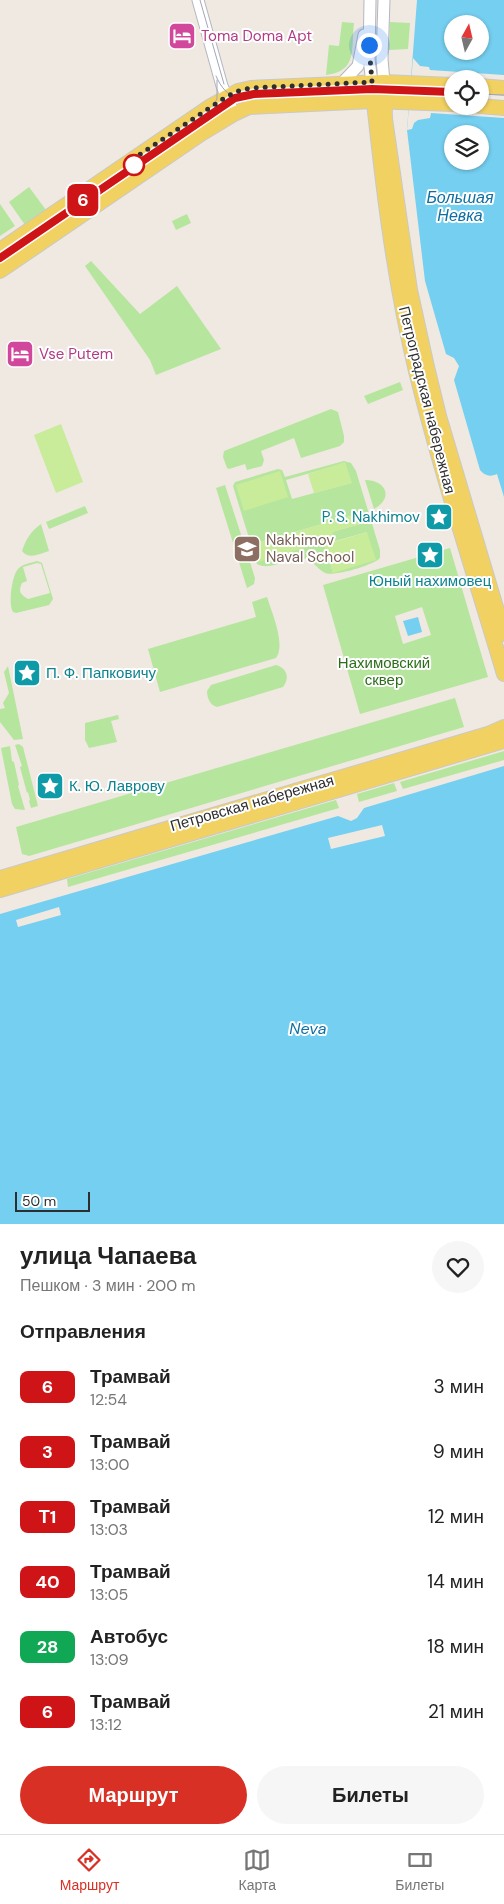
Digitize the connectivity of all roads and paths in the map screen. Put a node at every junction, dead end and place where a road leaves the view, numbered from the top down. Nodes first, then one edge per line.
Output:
1 (198, 0) edge
2 (370, 0) edge
3 (384, 0) edge
4 (369, 30) junction
5 (378, 82) junction
6 (341, 84) junction
7 (444, 84) edge
8 (489, 87) edge
9 (504, 88) edge
10 (226, 97) junction
11 (379, 101) junction
12 (444, 103) edge
13 (489, 107) edge
14 (504, 108) edge
15 (234, 114) junction
16 (0, 250) edge
17 (0, 271) edge
18 (504, 634) edge
19 (504, 674) edge
20 (504, 727) edge
21 (504, 741) edge
22 (0, 878) edge
23 (0, 890) edge

1 - 10 street
2 - 4 street, Петроградская набережная
3 - 5 street, Петроградская набережная
4 - 5 street, Петроградская набережная
4 - 6 street
5 - 6 main road
5 - 7 main road
5 - 11 main road, Петроградская набережная
6 - 10 main road
8 - 9 main road
10 - 15 street
10 - 16 main road
11 - 12 main road
11 - 15 main road
11 - 18 main road, Петроградская набережная
11 - 19 main road, Петроградская набережная
13 - 14 main road
15 - 17 main road
20 - 22 main road, Петровская набережная
21 - 23 main road, Петровская набережная

